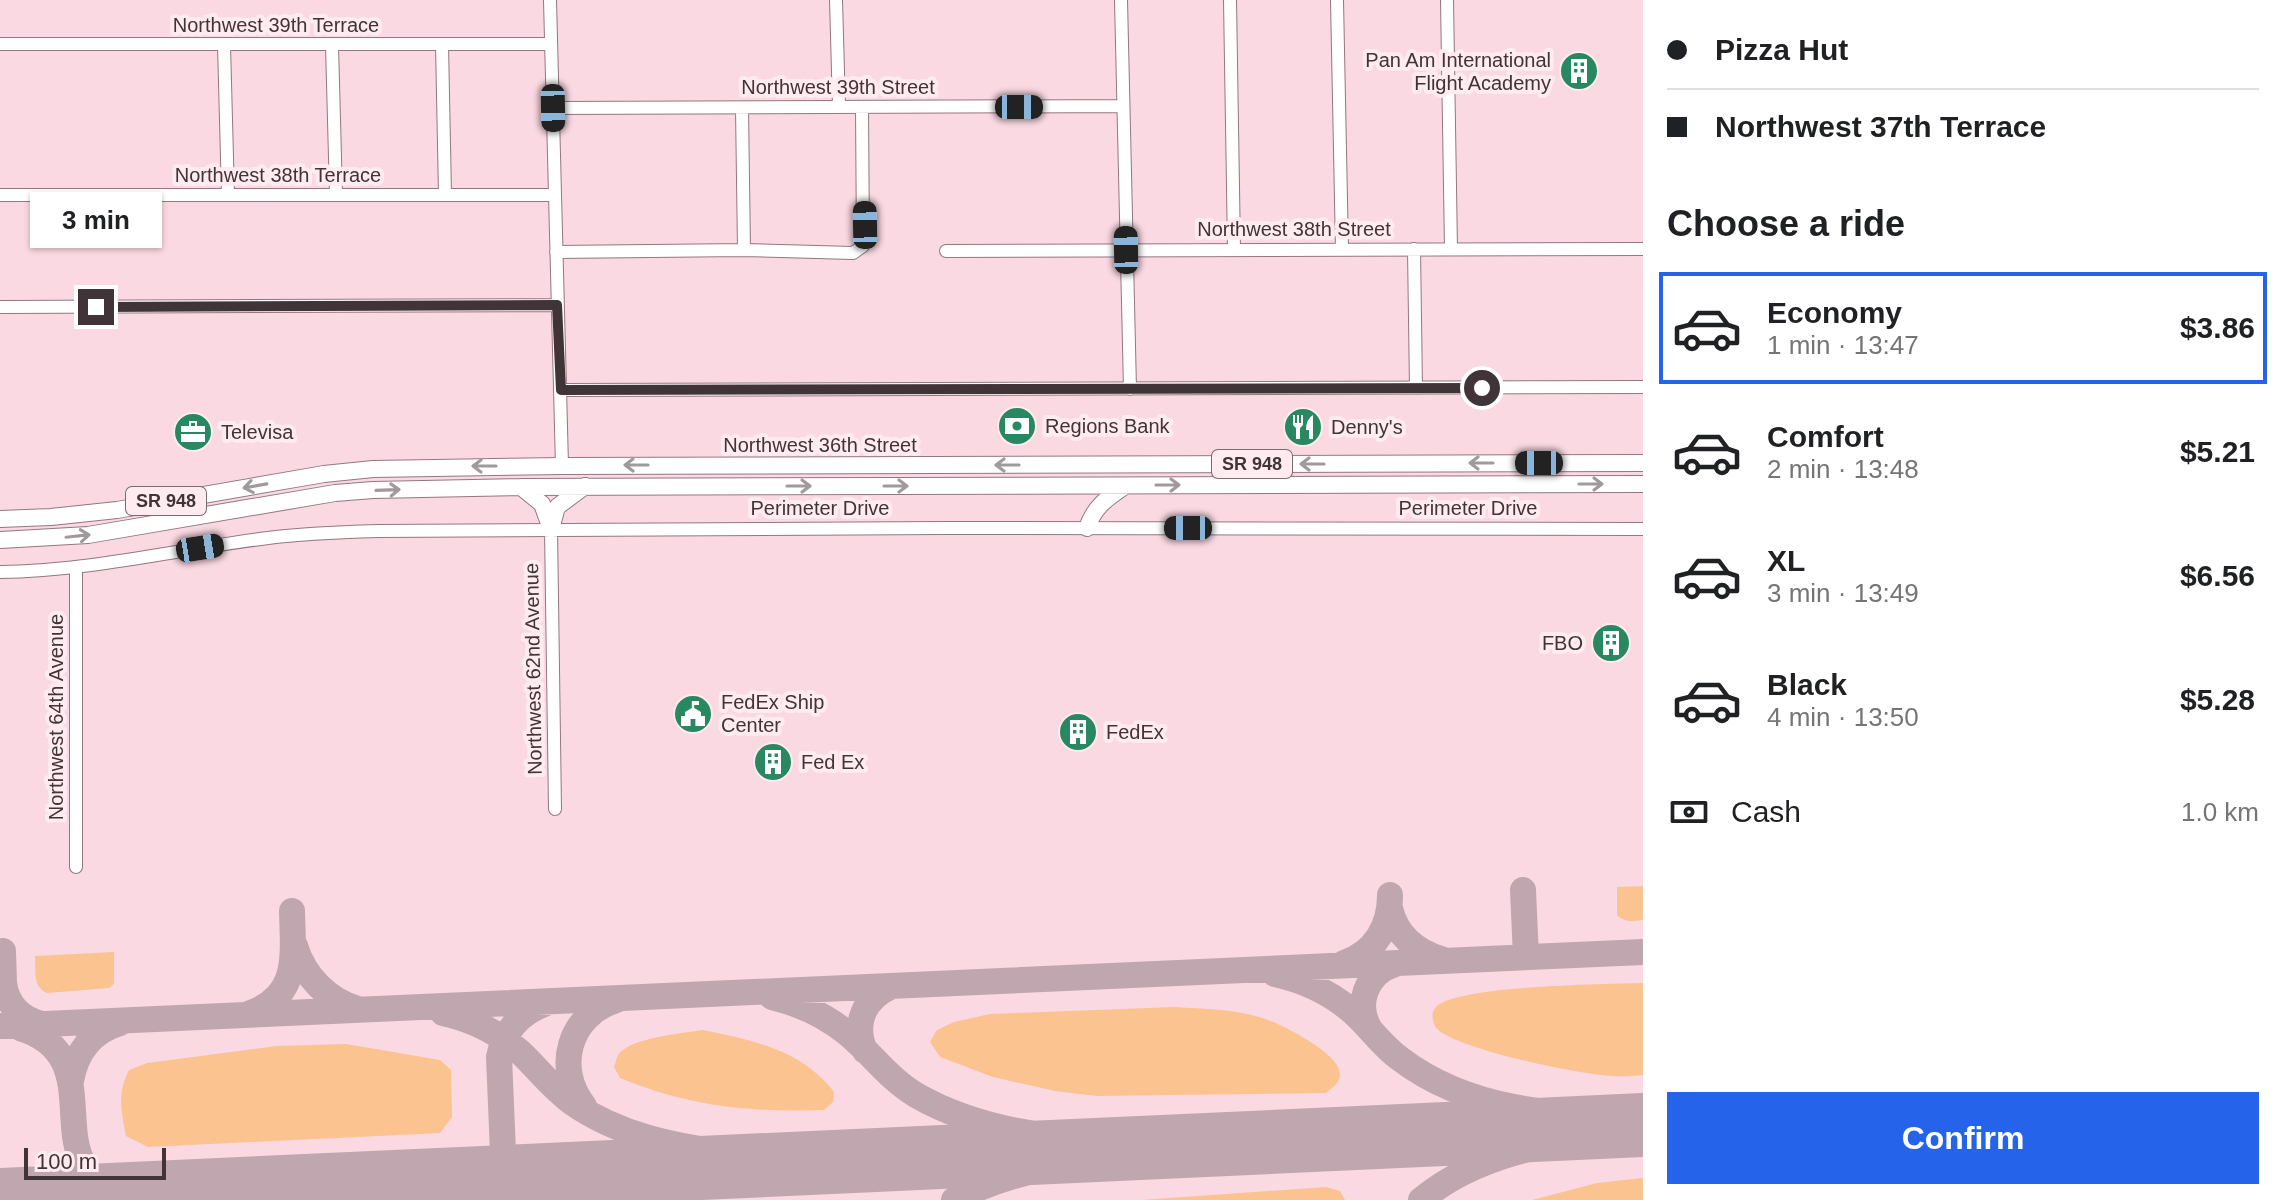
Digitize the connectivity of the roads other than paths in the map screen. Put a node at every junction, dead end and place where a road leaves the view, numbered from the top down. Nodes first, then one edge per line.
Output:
1 (550, 0) edge
2 (836, 0) edge
3 (1121, 0) edge
4 (1230, 0) edge
5 (1337, 0) edge
6 (1447, 0) edge
7 (0, 44) edge
8 (442, 44) junction
9 (551, 44) junction
10 (224, 45) junction
11 (332, 45) junction
12 (1123, 106) junction
13 (839, 107) junction
14 (862, 107) junction
15 (553, 108) junction
16 (742, 108) junction
17 (0, 195) edge
18 (228, 195) junction
19 (336, 195) junction
20 (445, 195) junction
21 (555, 195) junction
22 (1234, 249) junction
23 (1414, 249) junction
24 (1451, 249) junction
25 (1643, 249) edge
26 (744, 250) junction
27 (1126, 250) junction
28 (1342, 250) junction
29 (946, 251) dead end
30 (556, 252) junction
31 (557, 305) junction
32 (0, 307) edge
33 (1643, 387) edge
34 (1416, 388) junction
35 (1130, 389) junction
36 (561, 390) junction
37 (1643, 463) edge
38 (1085, 464) junction
39 (1269, 464) junction
40 (1418, 464) junction
41 (849, 465) junction
42 (562, 466) junction
43 (332, 473) junction
44 (1434, 484) junction
45 (1643, 484) edge
46 (1118, 485) junction
47 (1242, 485) junction
48 (1335, 485) junction
49 (585, 486) junction
50 (849, 486) junction
51 (1061, 486) junction
52 (521, 487) junction
53 (335, 493) junction
54 (0, 519) edge
55 (1087, 528) junction
56 (551, 529) junction
57 (1643, 529) edge
58 (0, 540) edge
59 (76, 567) junction
60 (0, 572) edge
61 (555, 809) dead end
62 (76, 867) dead end

1 - 9 street
2 - 13 street
3 - 12 street
4 - 22 street
5 - 28 street
6 - 24 street
7 - 10 street, Northwest 39th Terrace
8 - 9 street, Northwest 39th Terrace
8 - 11 street, Northwest 39th Terrace
8 - 20 street
9 - 15 street
10 - 11 street, Northwest 39th Terrace
10 - 18 street
11 - 19 street
12 - 14 street, Northwest 39th Street
12 - 27 street
13 - 14 street, Northwest 39th Street
13 - 16 street, Northwest 39th Street
14 - 26 street
15 - 16 street, Northwest 39th Street
15 - 21 street
16 - 26 street
17 - 18 street, Northwest 38th Terrace
18 - 19 street, Northwest 38th Terrace
19 - 20 street, Northwest 38th Terrace
20 - 21 street, Northwest 38th Terrace
21 - 30 street
22 - 27 street, Northwest 38th Street
22 - 28 street, Northwest 38th Street
23 - 24 street, Northwest 38th Street
23 - 28 street, Northwest 38th Street
23 - 34 street
24 - 25 street, Northwest 38th Street
26 - 30 street
27 - 29 street, Northwest 38th Street
27 - 35 street
30 - 31 street
31 - 32 street
31 - 36 street
33 - 34 street
34 - 35 street
35 - 36 street
36 - 42 street
37 -> 40 main road, Northwest 36th Street / SR 948
38 - 39 main road, Northwest 36th Street / SR 948
38 -> 41 main road, Northwest 36th Street / SR 948
38 - 46 main road
38 - 51 main road
40 -> 39 main road, Northwest 36th Street / SR 948
39 - 47 main road
40 - 44 main road
40 - 48 main road
41 -> 42 main road, Northwest 36th Street / SR 948
41 - 50 main road
42 -> 43 main road, Northwest 36th Street / SR 948
43 - 53 main road
43 -> 54 main road, Northwest 36th Street / SR 948
44 -> 45 main road, Northwest 36th Street / SR 948
44 - 48 main road, Northwest 36th Street / SR 948
46 -> 47 main road, Northwest 36th Street / SR 948
46 - 51 main road, Northwest 36th Street / SR 948
46 - 55 main road
47 - 48 main road, Northwest 36th Street / SR 948
49 -> 50 main road, Northwest 36th Street / SR 948
49 - 52 main road, Northwest 36th Street / SR 948
49 - 56 main road
50 -> 51 main road, Northwest 36th Street / SR 948
53 -> 52 main road, Northwest 36th Street / SR 948
52 - 56 main road
58 -> 53 main road, Northwest 36th Street / SR 948
54 - 58 main road
55 - 56 street, Perimeter Drive
55 - 57 street, Perimeter Drive
56 - 59 street, Perimeter Drive
56 - 61 street, Northwest 62nd Avenue
59 - 60 street, Perimeter Drive
59 - 62 street, Northwest 64th Avenue

